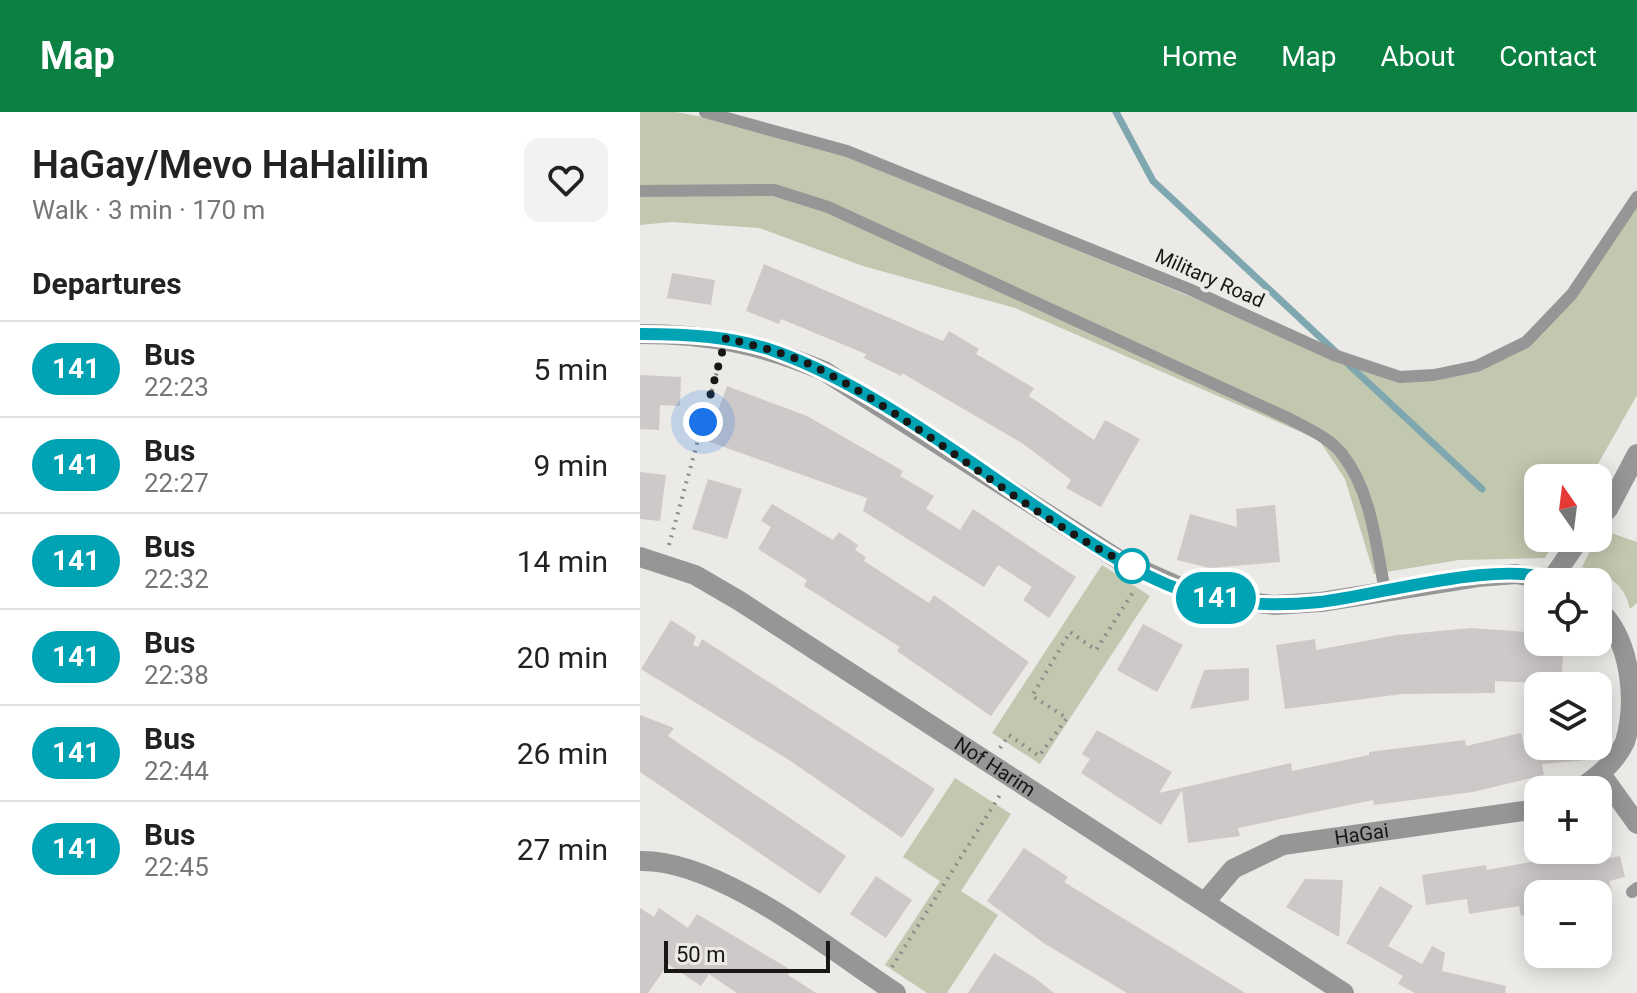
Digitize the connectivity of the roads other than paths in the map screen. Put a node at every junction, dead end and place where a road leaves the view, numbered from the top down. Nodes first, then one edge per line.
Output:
1 (705, 112) edge
2 (640, 191) edge
3 (1637, 197) edge
4 (640, 334) edge
5 (1637, 454) edge
6 (1612, 501) edge
7 (640, 557) edge
8 (1524, 575) edge
9 (1385, 591) junction
10 (1612, 632) edge
11 (1601, 774) junction
12 (1598, 776) edge
13 (1524, 811) edge
14 (1637, 824) edge
15 (640, 861) edge
16 (1205, 902) junction
17 (889, 988) edge
18 (1344, 993) edge

1 - 3 lane, Military Road
2 - 9 lane
4 - 9 street
5 - 6 street
7 - 16 street, Nof Harim
8 - 9 street
10 - 11 street
11 - 12 street
11 - 14 street
13 - 16 street, HaGai
15 - 17 street
16 - 18 street, Nof Harim

